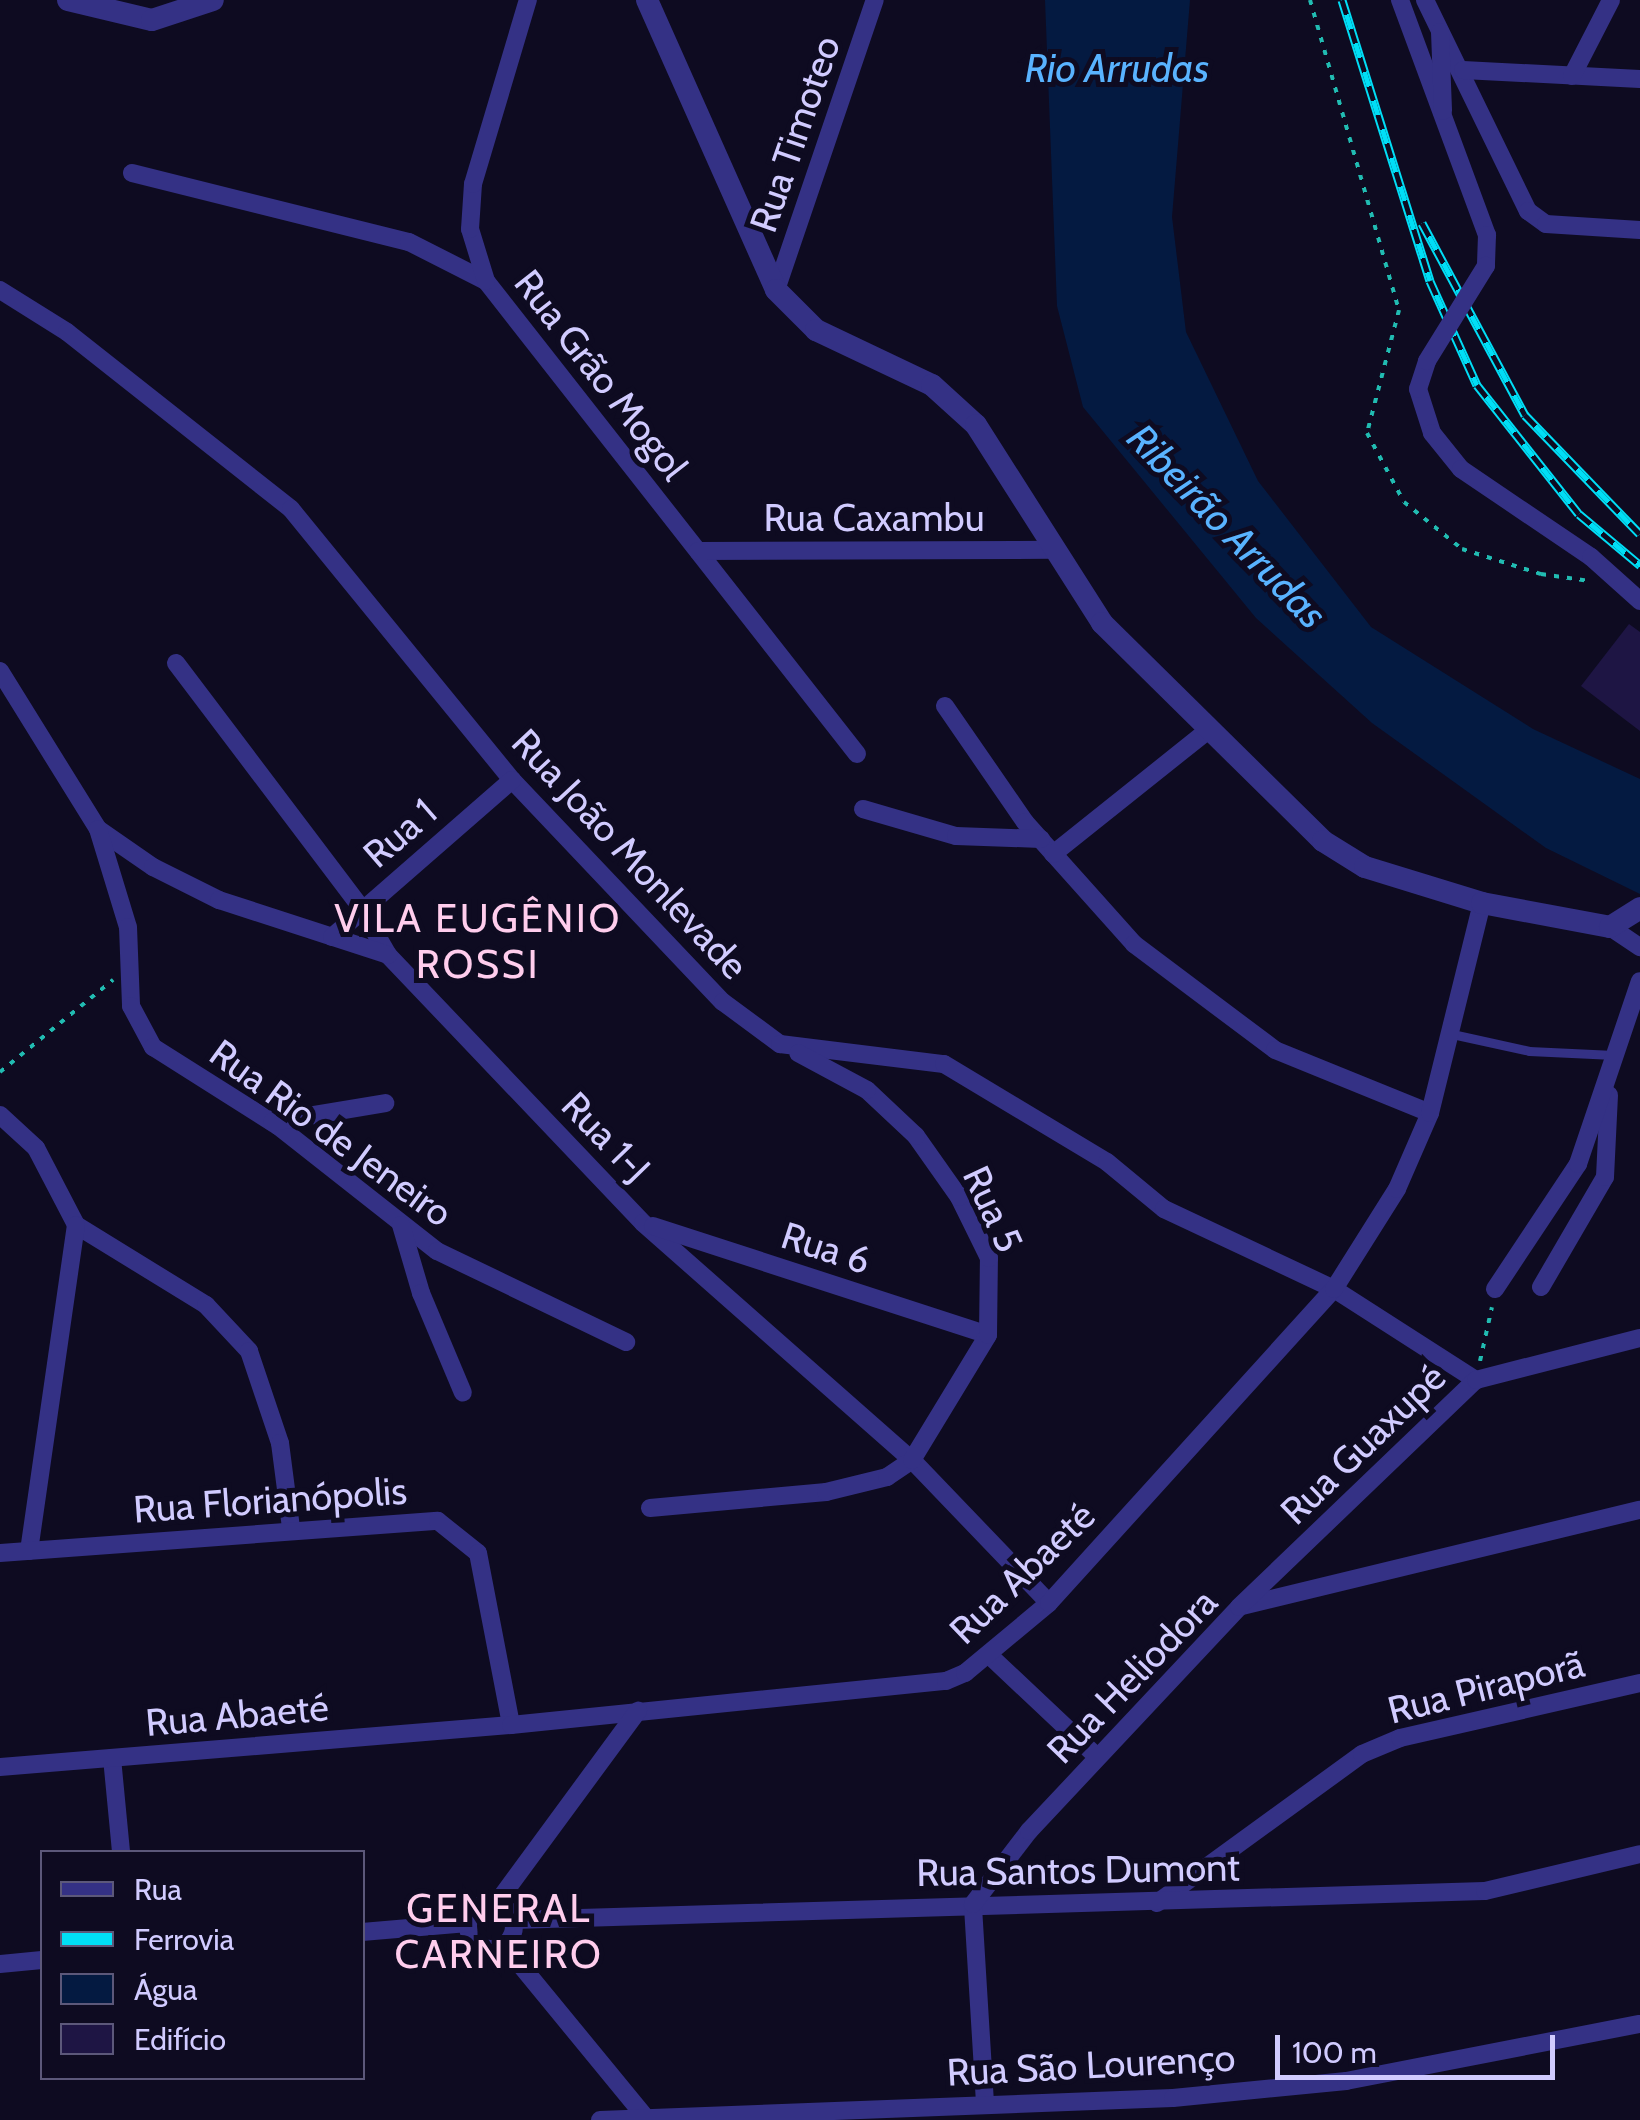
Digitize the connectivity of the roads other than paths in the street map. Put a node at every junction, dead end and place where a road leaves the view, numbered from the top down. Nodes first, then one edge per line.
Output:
1 (68, 0) edge
2 (212, 0) edge
3 (528, 0) edge
4 (646, 0) edge
5 (875, 0) edge
6 (1400, 0) edge
7 (1426, 0) edge
8 (1611, 0) edge
9 (1440, 29) junction
10 (1461, 67) junction
11 (1572, 76) junction
12 (1442, 77) junction
13 (1640, 79) edge
14 (1444, 132) junction
15 (132, 172) dead end
16 (1640, 230) edge
17 (486, 282) junction
18 (0, 290) edge
19 (776, 290) junction
20 (1050, 550) junction
21 (698, 551) junction
22 (1640, 601) edge
23 (176, 664) dead end
24 (0, 671) edge
25 (944, 706) dead end
26 (1207, 731) junction
27 (858, 754) dead end
28 (512, 780) junction
29 (863, 809) dead end
30 (98, 829) junction
31 (1040, 839) junction
32 (1053, 854) junction
33 (1482, 903) junction
34 (361, 908) junction
35 (1640, 908) edge
36 (1610, 926) junction
37 (332, 937) junction
38 (1640, 947) edge
39 (388, 955) junction
40 (1640, 981) edge
41 (1452, 1034) junction
42 (780, 1044) junction
43 (1617, 1055) junction
44 (1609, 1078) junction
45 (385, 1103) dead end
46 (1430, 1113) junction
47 (0, 1116) edge
48 (272, 1122) junction
49 (643, 1223) junction
50 (76, 1224) junction
51 (401, 1225) junction
52 (1541, 1287) dead end
53 (1334, 1289) junction
54 (1495, 1289) road end
55 (988, 1336) junction
56 (1640, 1338) edge
57 (626, 1342) dead end
58 (1476, 1380) junction
59 (463, 1393) dead end
60 (912, 1460) junction
61 (650, 1508) dead end
62 (1640, 1510) edge
63 (291, 1528) junction
64 (29, 1551) junction
65 (0, 1553) edge
66 (1049, 1603) junction
67 (1238, 1607) junction
68 (989, 1655) junction
69 (1640, 1683) edge
70 (638, 1711) junction
71 (511, 1725) junction
72 (1096, 1756) junction
73 (112, 1758) junction
74 (0, 1768) edge
75 (121, 1850) edge
76 (1640, 1854) edge
77 (496, 1904) junction
78 (973, 1904) junction
79 (1156, 1904) junction
80 (513, 1920) junction
81 (468, 1923) junction
82 (365, 1932) edge
83 (504, 1946) junction
84 (40, 1960) edge
85 (0, 1964) edge
86 (1640, 2024) edge
87 (1172, 2098) junction
88 (984, 2103) junction
89 (649, 2118) edge
90 (600, 2120) edge
91 (1173, 2120) edge

1 - 2 street
3 - 17 street
4 - 19 street
5 - 19 street, Rua Timoteo
6 - 14 street
7 - 9 street
8 - 11 street
9 - 10 street
9 - 12 street
10 - 11 street
10 - 12 street
10 - 16 street
11 - 13 street
12 - 14 street
14 - 22 street, bridge
15 - 17 street, Rua Grão Mogol
17 - 21 street, Rua Grão Mogol
18 - 28 street, Rua João Monlevade
19 - 20 street
20 - 21 street, Rua Caxambu
20 - 26 street
21 - 27 street, Rua Grão Mogol
23 - 34 street, Rua 1-J
24 - 30 street
25 - 31 street
26 - 32 street
26 - 33 street
28 - 34 street, Rua 1
28 - 42 street, Rua João Monlevade
29 - 31 street
30 - 37 street
30 - 48 street, Rua Rio de Jeneiro
31 - 32 street
32 - 46 street
33 - 36 street
33 - 41 street, Rua Abaeté
34 - 37 street, Rua 1
34 - 39 street, Rua 1-J
35 - 36 street
36 - 38 street
37 - 39 street
39 - 49 street, Rua 1-J
40 - 43 street
41 - 43 lane
41 - 46 street, Rua Abaeté
42 - 53 street
42 - 55 street, Rua 5
43 - 44 street
44 - 52 street
44 - 54 street
45 - 48 street
46 - 53 street, Rua Abaeté
47 - 50 street
48 - 51 street, Rua Rio de Jeneiro
49 - 55 street, Rua 6
49 - 60 street, Rua 1-J
50 - 63 street
50 - 64 street
51 - 57 street, Rua Rio de Jeneiro
51 - 59 street
53 - 58 street
53 - 66 street, Rua Abaeté
55 - 60 street
56 - 58 street
58 - 67 street, Rua Guaxupé
60 - 61 street
60 - 66 street, Rua 1-J
62 - 67 street, Rua Heliodora
63 - 64 street, Rua Florianópolis
63 - 71 street, Rua Florianópolis
64 - 65 street, Rua Florianópolis
66 - 68 street, Rua Abaeté
67 - 72 street, Rua Heliodora
68 - 70 street, Rua Abaeté
68 - 72 street
69 - 79 street, Rua Piraporã
70 - 71 street, Rua Abaeté
70 - 77 street
71 - 73 street, Rua Abaeté
72 - 78 street, Rua Heliodora
73 - 74 street, Rua Abaeté
73 - 75 street
76 - 79 street, Rua Santos Dumont
77 - 80 street
77 - 81 street
78 - 79 street, Rua Santos Dumont
78 - 80 street, Rua Santos Dumont
78 - 88 street
80 - 83 street
81 - 82 street
81 - 83 street
83 - 89 street
84 - 85 street
86 - 87 street, Rua São Lourenço
87 - 88 street, Rua São Lourenço
87 - 91 street
88 - 89 street, Rua São Lourenço
89 - 90 street, Rua São Lourenço

